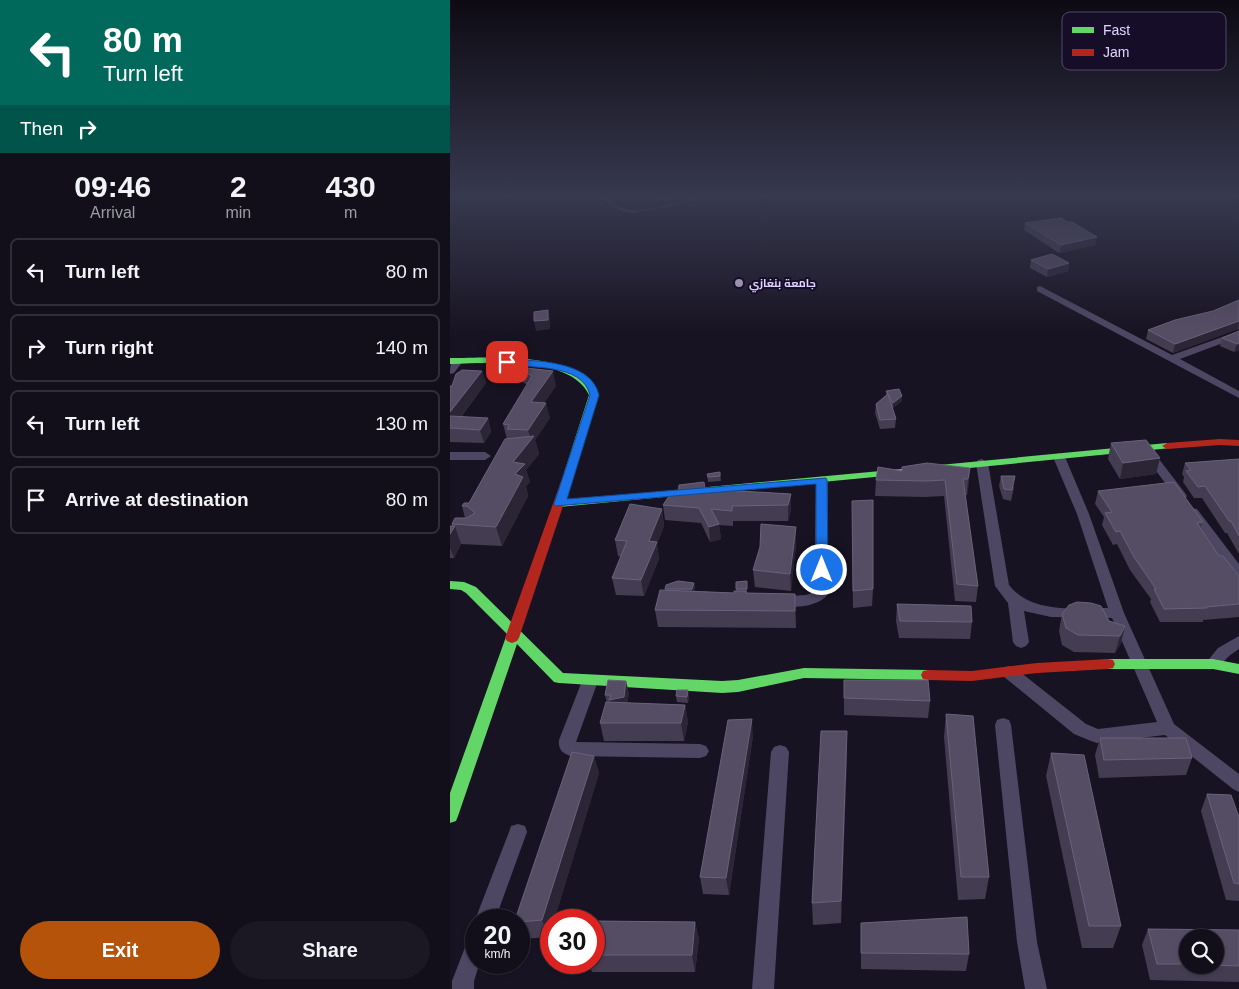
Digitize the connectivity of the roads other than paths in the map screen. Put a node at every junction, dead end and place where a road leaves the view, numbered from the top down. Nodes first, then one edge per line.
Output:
1 (1040, 289) dead end
2 (1239, 334) edge
3 (1172, 359) junction
4 (454, 361) edge
5 (450, 371) edge
6 (1239, 395) edge
7 (1239, 443) edge
8 (1146, 450) junction
9 (450, 456) edge
10 (486, 456) dead end
11 (1059, 457) junction
12 (982, 463) junction
13 (822, 480) junction
14 (560, 504) junction
15 (1239, 574) edge
16 (450, 585) edge
17 (766, 601) edge
18 (1015, 601) junction
19 (1117, 613) junction
20 (514, 633) junction
21 (1021, 642) dead end
22 (1239, 642) edge
23 (1138, 663) junction
24 (1213, 664) junction
25 (1239, 669) edge
26 (1010, 672) junction
27 (590, 681) junction
28 (1003, 725) dead end
29 (1168, 728) junction
30 (700, 751) dead end
31 (780, 752) dead end
32 (1239, 784) edge
33 (450, 816) edge
34 (518, 832) dead end
35 (489, 909) edge
36 (465, 974) edge
37 (463, 989) edge
38 (763, 989) edge
39 (1036, 989) edge

1 - 3 street
2 - 3 street
3 - 6 street
4 - 5 street
4 - 14 street
7 - 8 street
8 - 11 street
8 - 15 street
9 - 10 street
11 - 12 street
11 - 19 street
12 - 13 street
12 - 18 street
13 - 14 street
13 - 17 street
14 - 20 street
16 - 20 street
18 - 19 street
18 - 21 street
19 - 23 street
20 - 27 street
20 - 33 street
22 - 24 street
23 - 24 street
23 - 26 street
23 - 29 street
24 - 25 street
26 - 27 street
26 - 29 street
27 - 30 street
28 - 39 street
29 - 32 street
31 - 38 street
34 - 35 street
36 - 37 street

